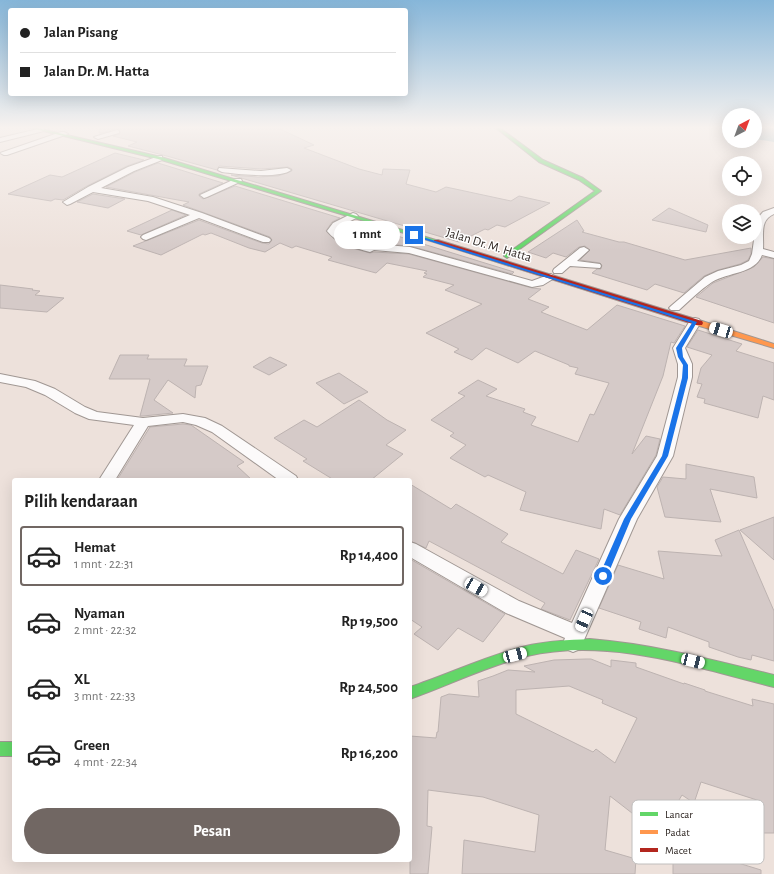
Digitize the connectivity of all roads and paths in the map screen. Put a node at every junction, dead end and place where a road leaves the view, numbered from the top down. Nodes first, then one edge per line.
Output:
1 (132, 169) edge
2 (197, 169) edge
3 (217, 169) edge
4 (557, 169) edge
5 (222, 170) junction
6 (288, 170) dead end
7 (238, 181) junction
8 (91, 189) junction
9 (204, 195) dead end
10 (67, 202) dead end
11 (774, 210) edge
12 (198, 215) junction
13 (353, 216) junction
14 (146, 237) dead end
15 (266, 240) dead end
16 (361, 246) junction
17 (584, 250) dead end
18 (757, 251) junction
19 (774, 255) edge
20 (507, 256) junction
21 (387, 257) dead end
22 (568, 263) junction
23 (596, 266) dead end
24 (555, 274) junction
25 (675, 308) junction
26 (695, 322) junction
27 (774, 337) edge
28 (774, 346) edge
29 (0, 378) edge
30 (143, 422) junction
31 (108, 478) edge
32 (287, 478) edge
33 (412, 550) edge
34 (575, 639) junction
35 (774, 681) edge
36 (412, 692) edge
37 (0, 749) edge
38 (12, 749) edge

1 - 8 street
2 - 7 main road, Jalan Dr. M. Hatta
3 - 5 main road, Jalan Dr. M. Hatta
4 - 20 main road
5 - 6 street
5 - 20 main road, Jalan Dr. M. Hatta
7 - 9 street
7 - 13 main road, Jalan Dr. M. Hatta
8 - 10 street
8 - 12 street
11 - 18 street
12 - 14 street
12 - 15 street
13 - 16 street
13 - 24 main road, Jalan Dr. M. Hatta
16 - 21 street
16 - 24 street
17 - 22 street
18 - 19 street
18 - 25 street
20 - 24 main road, Jalan Dr. M. Hatta
22 - 23 street
22 - 24 street
24 - 25 main road, Jalan Dr. M. Hatta
24 - 26 main road, Jalan Dr. M. Hatta
25 - 27 main road, Jalan Dr. M. Hatta
26 - 28 main road, Jalan Dr. M. Hatta
26 - 34 street
29 - 30 street
30 - 31 street
30 - 32 street
33 - 34 street
34 - 35 main road
34 - 36 main road
37 - 38 main road

